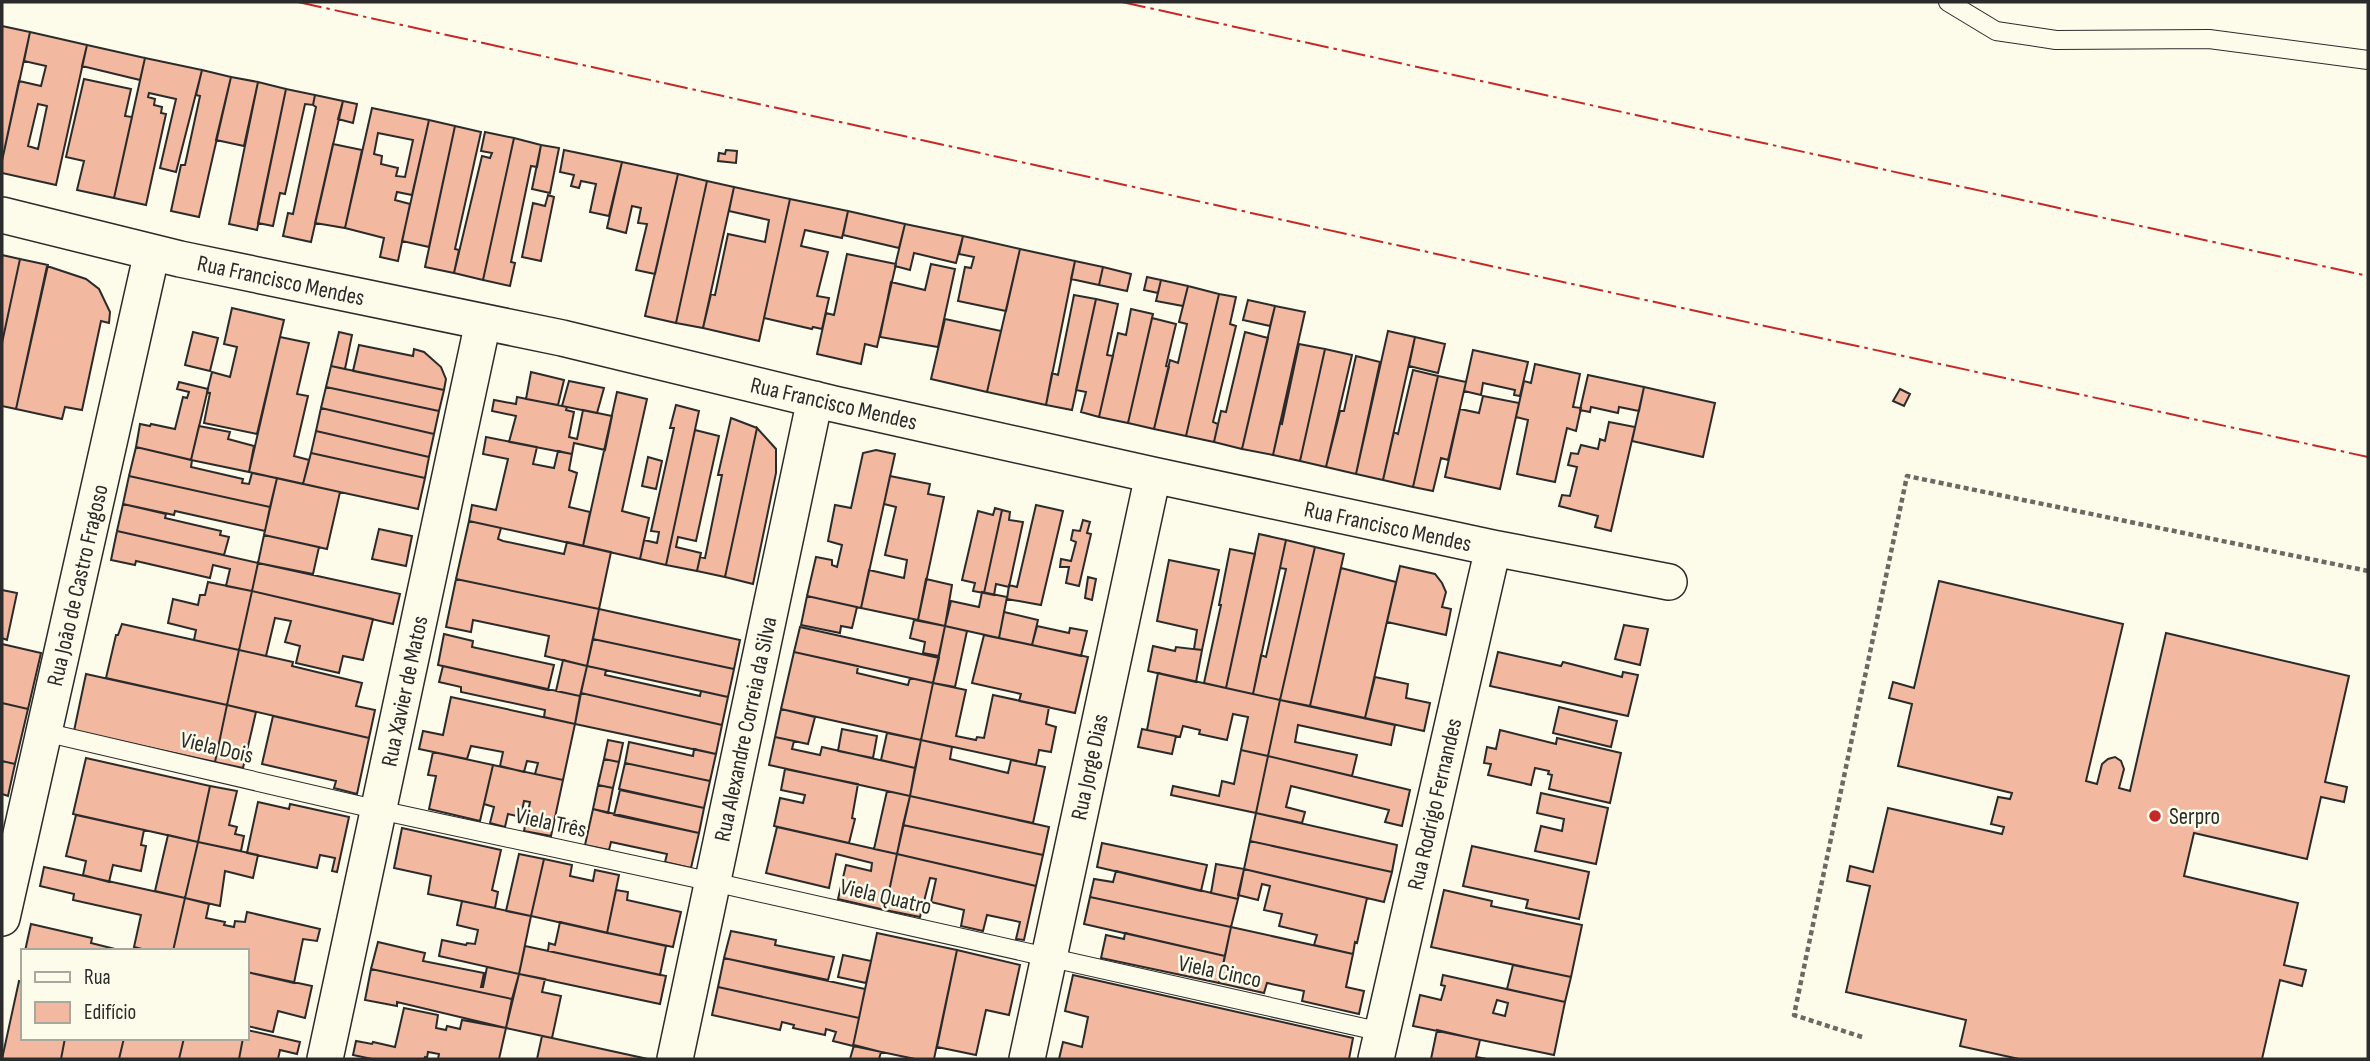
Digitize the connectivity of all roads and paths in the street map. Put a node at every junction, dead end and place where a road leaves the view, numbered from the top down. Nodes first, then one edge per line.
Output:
1 (1948, 2) edge
2 (2368, 60) edge
3 (2, 215) edge
4 (152, 252) junction
5 (483, 322) junction
6 (815, 399) junction
7 (1153, 475) junction
8 (1493, 548) junction
9 (2368, 571) edge
10 (1669, 582) dead end
11 (44, 732) junction
12 (379, 810) junction
13 (713, 881) junction
14 (2, 918) edge
15 (1048, 958) junction
16 (1862, 1037) dead end
17 (1379, 1045) edge
18 (325, 1059) edge
19 (675, 1059) edge
20 (1027, 1059) edge

1 - 2 lane
3 - 4 street, Rua Francisco Mendes
4 - 5 street, Rua Francisco Mendes
4 - 11 street, Rua João de Castro Fragoso
5 - 6 street, Rua Francisco Mendes
5 - 12 street, Rua Xavier de Matos
6 - 7 street, Rua Francisco Mendes
6 - 13 street, Rua Alexandre Correia da Silva
7 - 8 street, Rua Francisco Mendes
7 - 15 street, Rua Jorge Dias
8 - 10 street, Rua Francisco Mendes
8 - 17 street, Rua Rodrigo Fernandes
9 - 16 path
11 - 12 lane, Viela Dois
11 - 14 street, Rua João de Castro Fragoso
12 - 13 lane, Viela Três
12 - 18 street, Rua Xavier de Matos
13 - 15 lane, Viela Quatro
13 - 19 street, Rua Alexandre Correia da Silva
15 - 17 lane, Viela Cinco
15 - 20 street, Rua Jorge Dias

